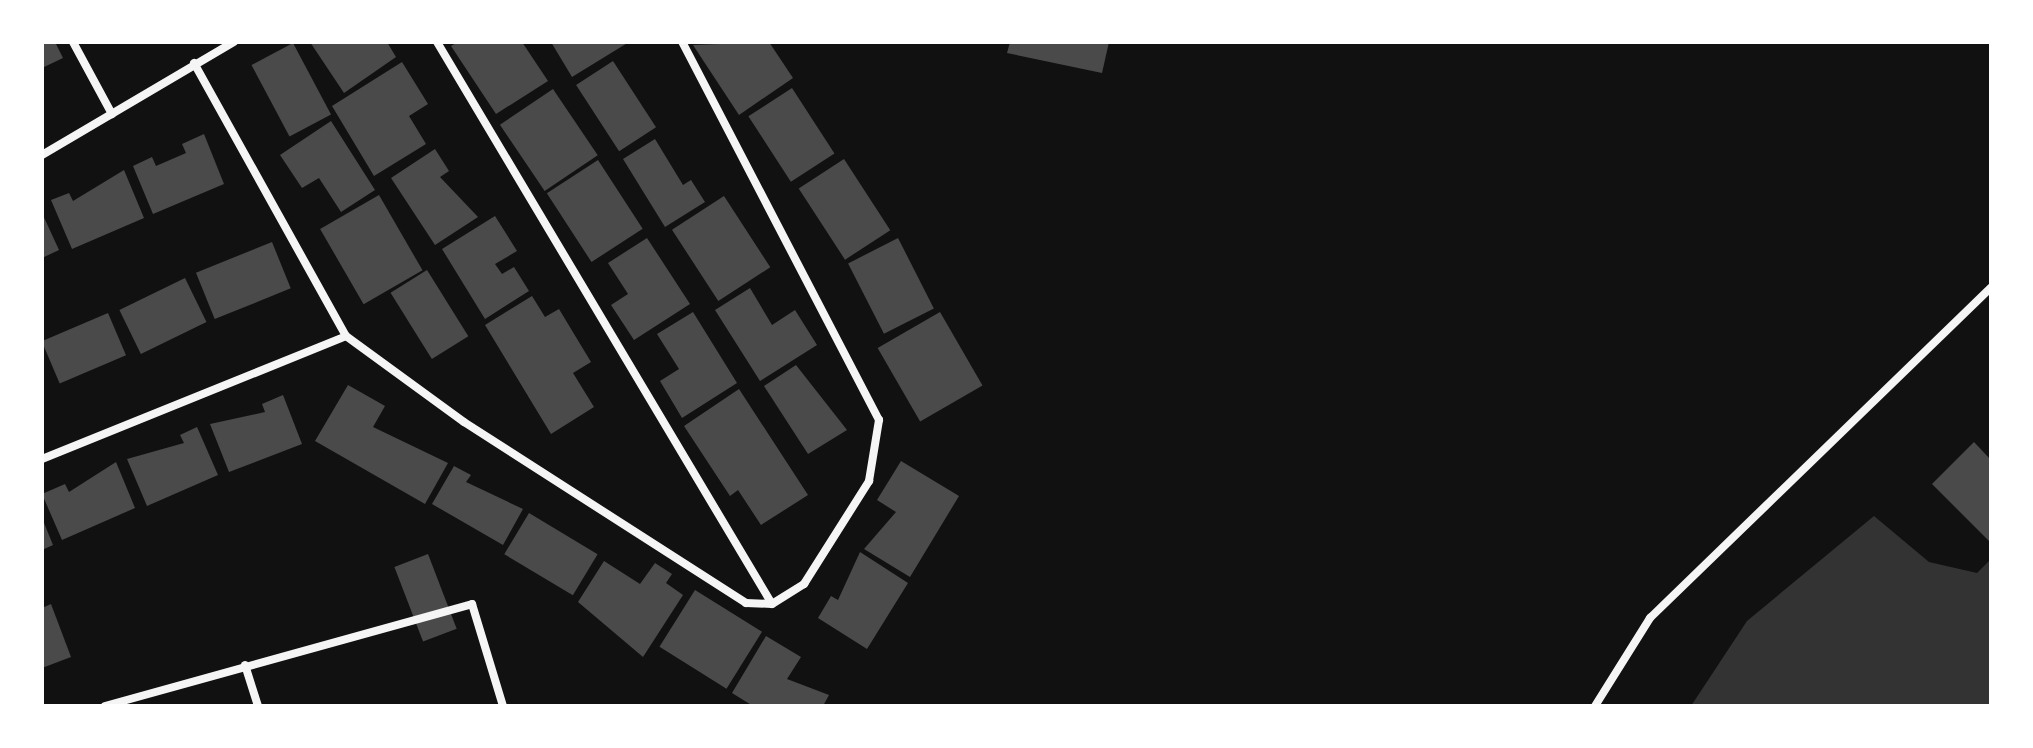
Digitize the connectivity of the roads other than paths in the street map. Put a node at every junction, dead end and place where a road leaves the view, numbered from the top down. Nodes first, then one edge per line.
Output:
1 (73, 42) edge
2 (234, 42) edge
3 (437, 42) edge
4 (682, 42) edge
5 (194, 63) junction
6 (112, 114) junction
7 (42, 155) edge
8 (1991, 287) edge
9 (346, 336) junction
10 (42, 459) edge
11 (772, 604) junction
12 (245, 665) junction
13 (105, 706) edge
14 (258, 706) edge
15 (503, 706) edge
16 (1595, 706) edge

1 - 6 street
2 - 5 street
3 - 11 street
4 - 11 street
5 - 6 street
5 - 9 street
6 - 7 street
8 - 16 street
9 - 10 street
9 - 11 street
12 - 13 street
12 - 14 street
12 - 15 street

